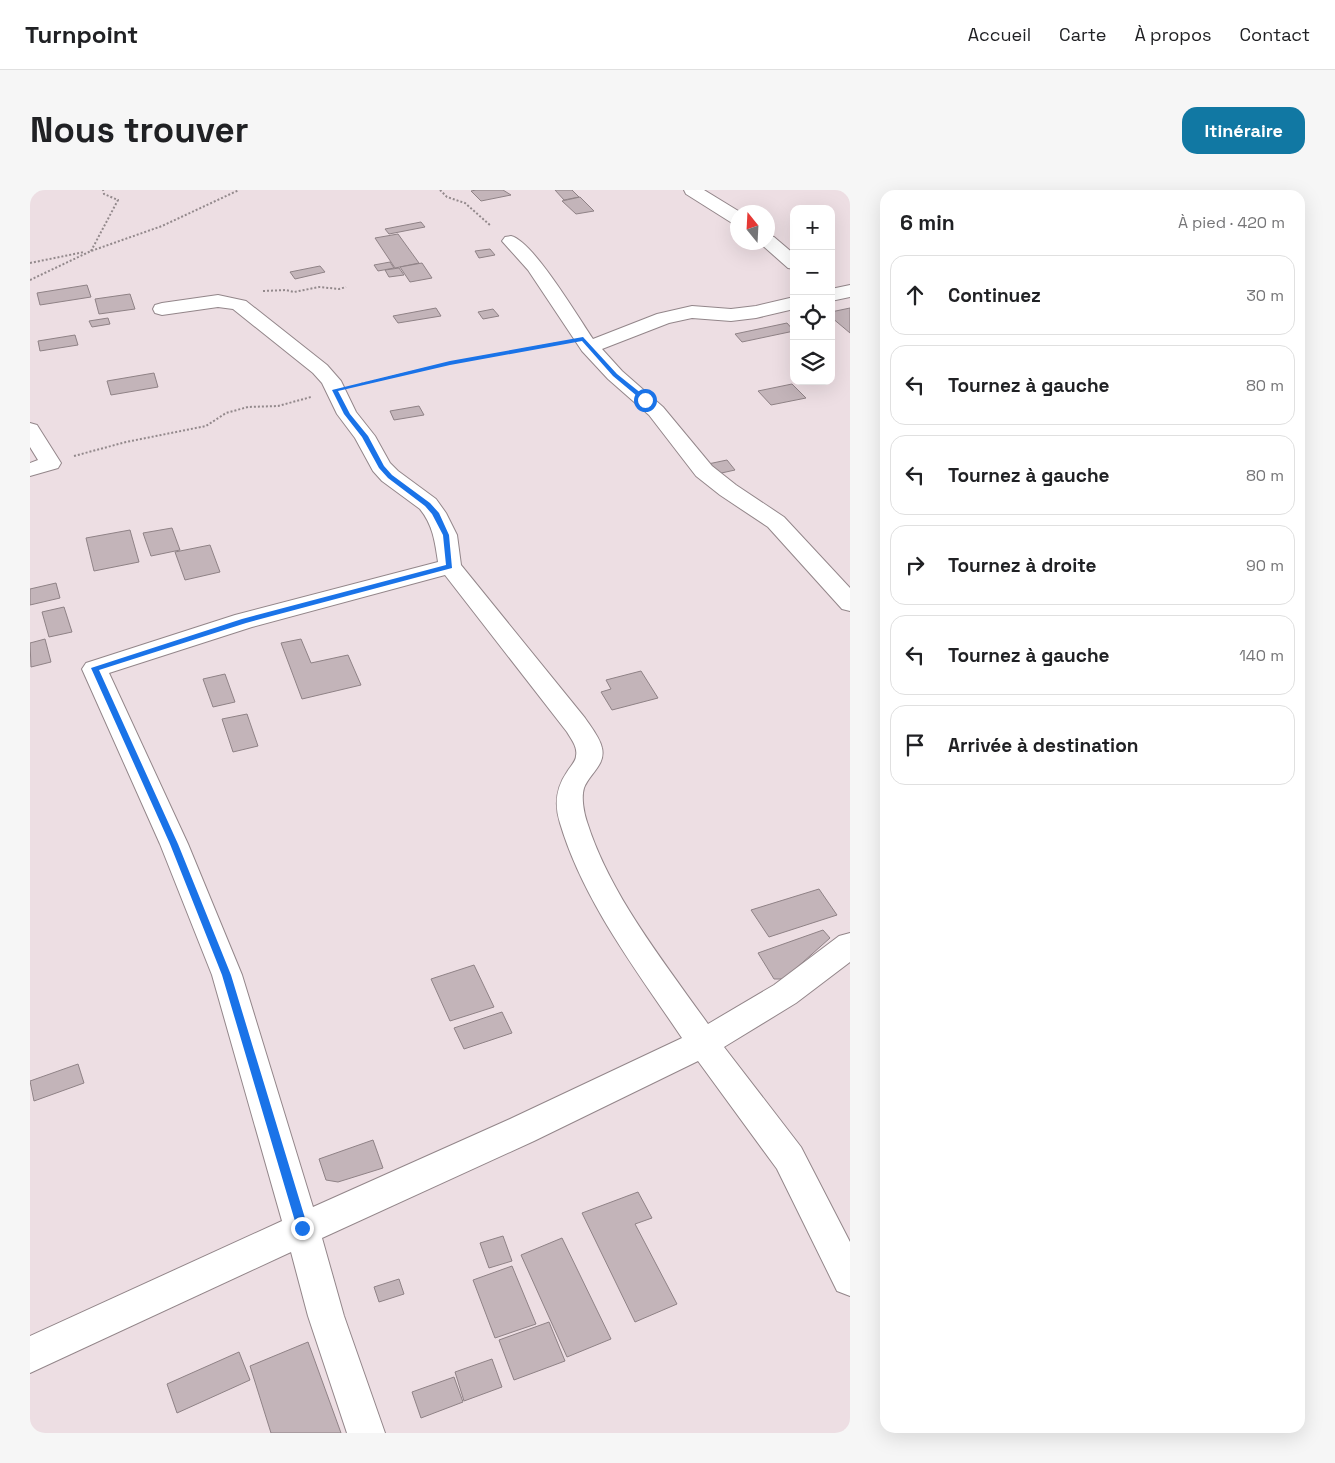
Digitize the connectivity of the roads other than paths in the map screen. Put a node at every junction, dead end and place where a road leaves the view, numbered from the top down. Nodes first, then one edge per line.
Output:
1 (692, 190) edge
2 (730, 214) edge
3 (511, 241) road end
4 (775, 247) edge
5 (790, 260) edge
6 (850, 291) edge
7 (835, 294) edge
8 (790, 304) edge
9 (162, 309) dead end
10 (586, 343) junction
11 (30, 429) edge
12 (30, 470) edge
13 (450, 566) junction
14 (850, 603) edge
15 (850, 945) edge
16 (703, 1043) junction
17 (302, 1228) junction
18 (850, 1279) edge
19 (30, 1355) edge
20 (366, 1433) edge

1 - 2 street
3 - 10 street
4 - 5 street
6 - 7 street
8 - 10 street
9 - 13 street
10 - 14 street
11 - 12 street
13 - 16 street
13 - 17 street
15 - 16 street
16 - 17 street
16 - 18 street
17 - 19 street
17 - 20 street

